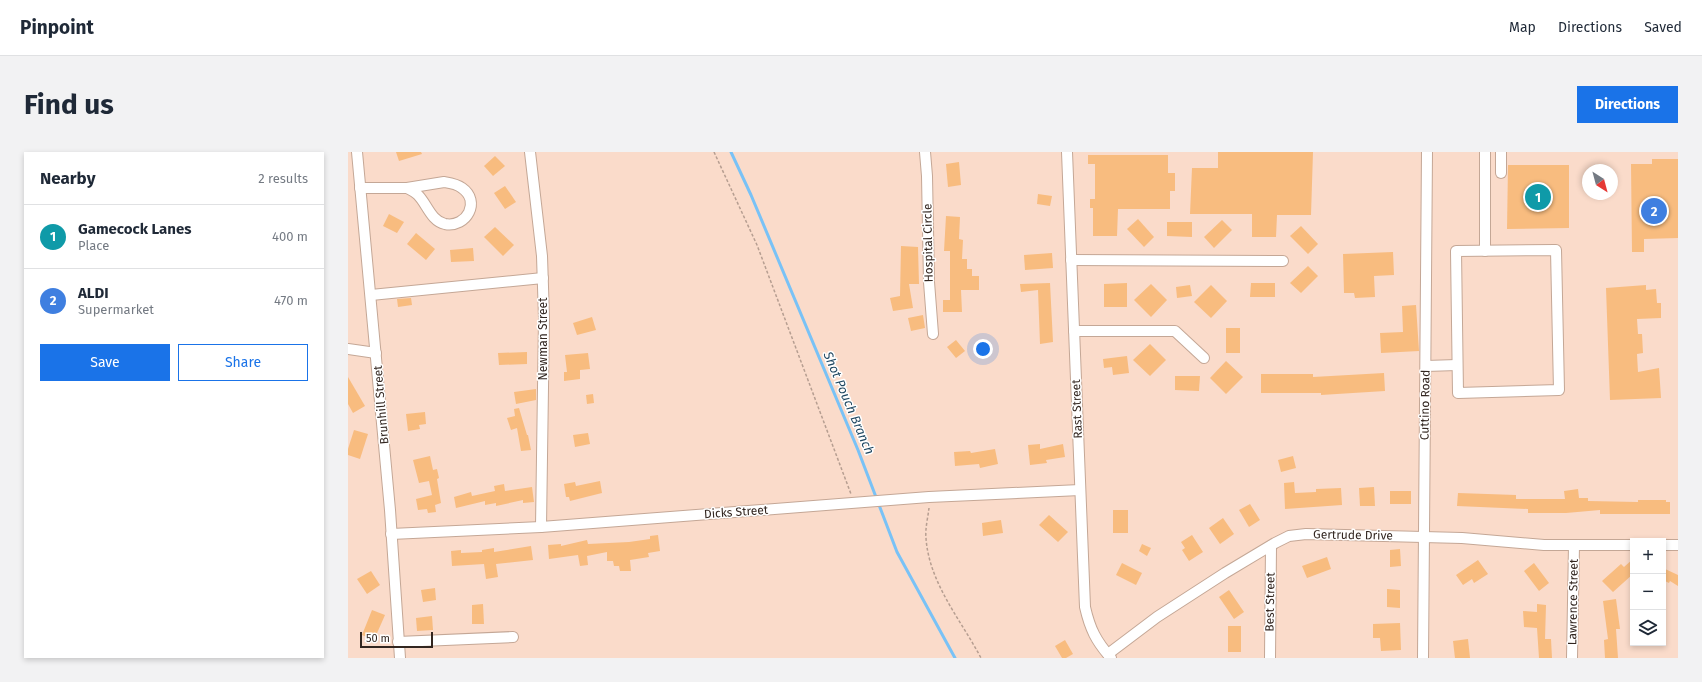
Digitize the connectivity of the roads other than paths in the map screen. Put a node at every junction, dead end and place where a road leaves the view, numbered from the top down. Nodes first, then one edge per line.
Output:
1 (358, 152) edge
2 (530, 152) edge
3 (925, 152) edge
4 (1067, 152) edge
5 (1427, 152) edge
6 (1485, 152) edge
7 (1501, 152) edge
8 (1501, 173) dead end
9 (360, 188) junction
10 (407, 188) junction
11 (1485, 251) junction
12 (1071, 260) junction
13 (1283, 261) dead end
14 (543, 278) junction
15 (370, 295) junction
16 (1074, 330) junction
17 (933, 334) dead end
18 (348, 349) edge
19 (376, 353) junction
20 (1204, 358) dead end
21 (1458, 365) junction
22 (1426, 366) junction
23 (1080, 490) junction
24 (541, 527) junction
25 (391, 534) junction
26 (1424, 536) junction
27 (1574, 545) junction
28 (1630, 545) edge
29 (1666, 545) edge
30 (1678, 545) edge
31 (1271, 546) junction
32 (513, 637) dead end
33 (398, 642) junction
34 (1109, 656) edge
35 (400, 658) edge
36 (1270, 658) edge
37 (1422, 658) edge
38 (1572, 658) edge

1 - 9 street, Brunhill Street
2 - 14 street, Newman Street
3 - 17 street, Hospital Circle
4 - 12 street, Rast Street
5 - 22 street, Cuttino Road
6 - 11 street
7 - 8 street
9 - 10 street
9 - 15 street, Brunhill Street
10 - 10 street
11 - 21 street
11 - 21 street
12 - 13 street
12 - 16 street, Rast Street
14 - 15 street
14 - 24 street, Newman Street
15 - 19 street, Brunhill Street
16 - 20 street
16 - 23 street, Rast Street
18 - 19 street
19 - 25 street, Brunhill Street
21 - 22 street
22 - 26 street, Cuttino Road
23 - 24 street, Dicks Street
23 - 34 street, Rast Street
24 - 25 street, Dicks Street
25 - 33 street, Brunhill Street
26 - 27 street, Gertrude Drive
26 - 31 street, Gertrude Drive
26 - 37 street, Cuttino Road
27 - 28 street, Gertrude Drive
27 - 38 street, Lawrence Street
29 - 30 street
31 - 34 street, Gertrude Drive
31 - 36 street, Best Street
32 - 33 street
33 - 35 street, Brunhill Street

